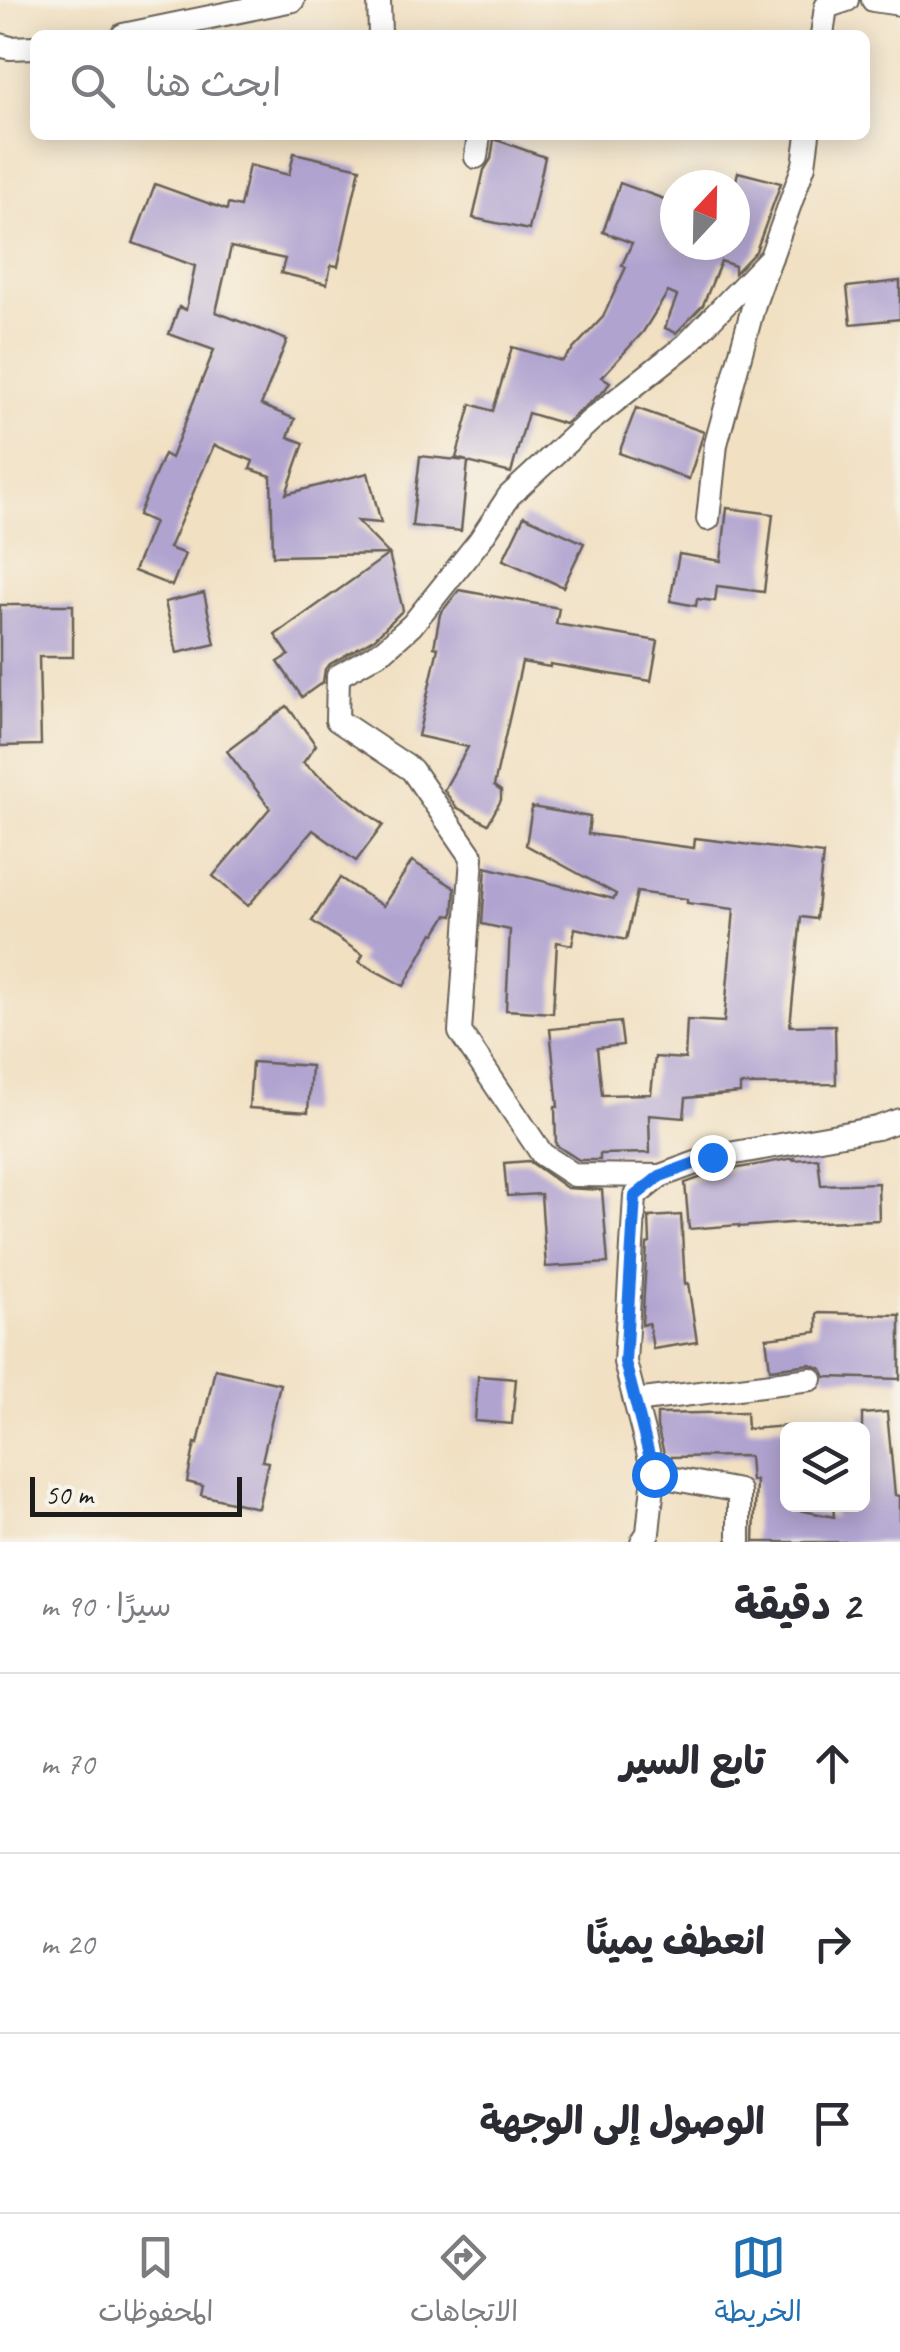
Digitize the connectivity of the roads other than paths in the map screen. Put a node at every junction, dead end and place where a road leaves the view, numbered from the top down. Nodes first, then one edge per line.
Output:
1 (293, 0) edge
2 (380, 0) edge
3 (847, 0) edge
4 (873, 0) edge
5 (900, 4) edge
6 (208, 8) edge
7 (139, 30) edge
8 (380, 30) edge
9 (823, 30) edge
10 (0, 45) edge
11 (30, 46) edge
12 (807, 140) edge
13 (770, 258) junction
14 (708, 520) dead end
15 (900, 1120) edge
16 (660, 1176) junction
17 (811, 1379) dead end
18 (635, 1400) junction
19 (654, 1474) junction
20 (642, 1542) edge
21 (740, 1542) edge

1 - 6 street
2 - 8 street
3 - 9 street
4 - 5 street
6 - 7 street
10 - 11 street
12 - 13 street
13 - 14 street
13 - 16 street
15 - 16 street
16 - 18 street
17 - 18 street
18 - 19 street
19 - 20 street
19 - 21 street

